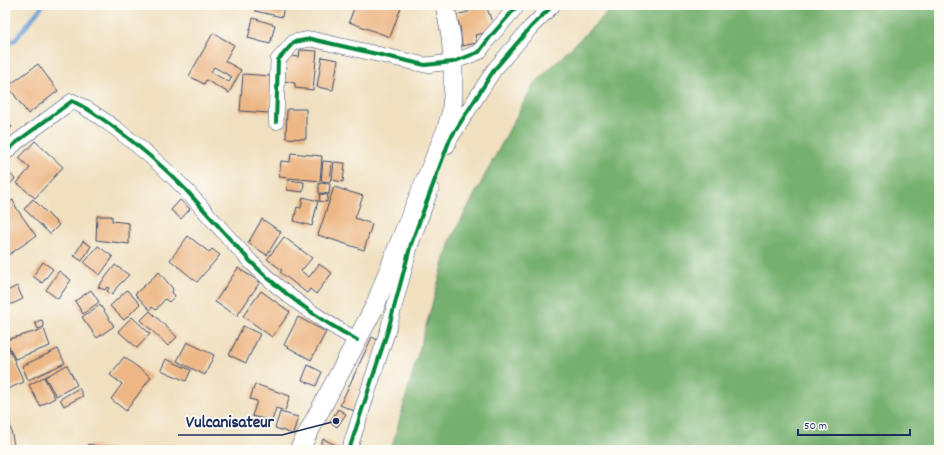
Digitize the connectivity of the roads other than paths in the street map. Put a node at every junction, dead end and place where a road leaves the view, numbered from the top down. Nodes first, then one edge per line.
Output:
1 (446, 5) edge
2 (518, 5) edge
3 (553, 5) edge
4 (453, 62) junction
5 (276, 122) dead end
6 (5, 153) edge
7 (357, 340) junction
8 (299, 450) edge
9 (349, 450) edge

1 - 4 street
2 - 4 street
3 - 9 street
4 - 5 street
4 - 7 street
6 - 7 street
7 - 8 street

